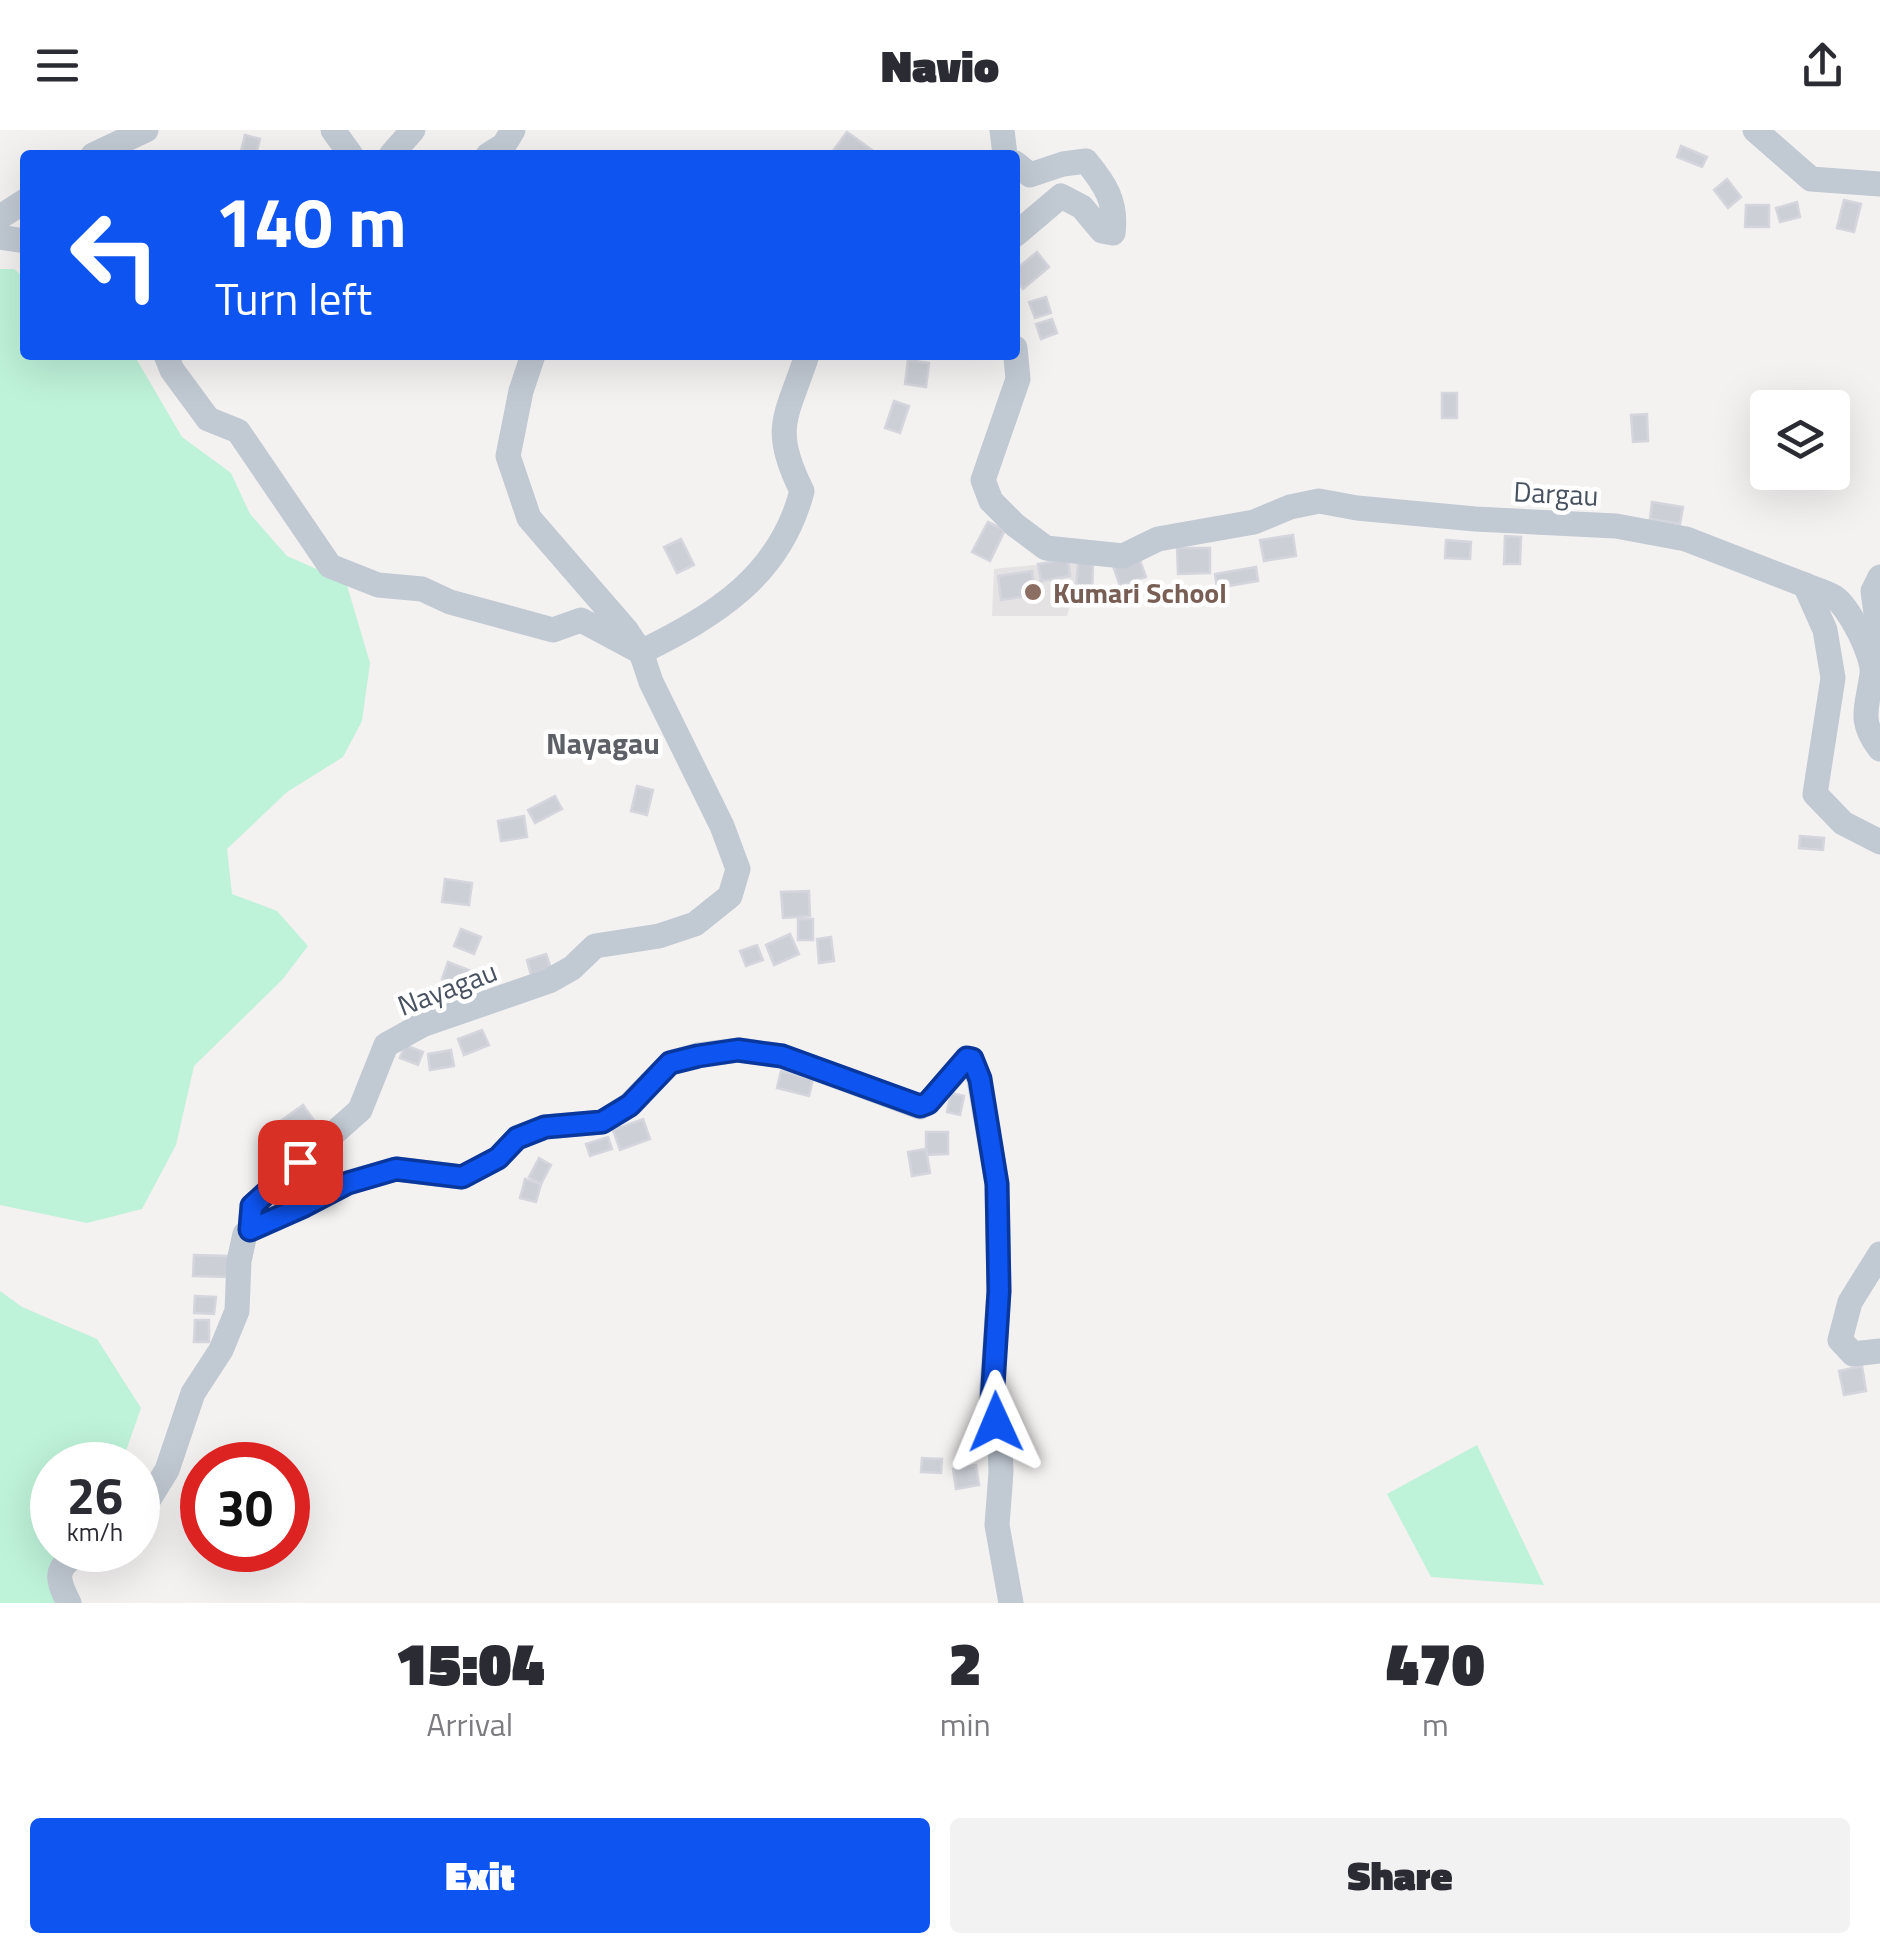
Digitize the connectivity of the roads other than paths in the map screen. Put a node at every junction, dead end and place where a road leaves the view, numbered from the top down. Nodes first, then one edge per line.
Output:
1 (146, 130) edge
2 (412, 130) edge
3 (512, 130) edge
4 (1755, 130) edge
5 (104, 150) edge
6 (395, 150) edge
7 (496, 150) edge
8 (1020, 167) edge
9 (1880, 184) edge
10 (1020, 231) edge
11 (168, 360) edge
12 (531, 360) edge
13 (806, 360) edge
14 (1016, 360) edge
15 (1880, 577) edge
16 (1805, 585) junction
17 (641, 652) junction
18 (1870, 655) junction
19 (1880, 749) edge
20 (1880, 842) edge
21 (250, 1230) junction
22 (1880, 1254) edge
23 (1880, 1350) edge
24 (160, 1481) edge
25 (60, 1572) edge
26 (69, 1603) edge
27 (1011, 1603) edge

1 - 5 street
2 - 6 street
3 - 7 street
4 - 9 street
8 - 10 street
11 - 17 street
12 - 17 street, Nayagau
13 - 17 street
14 - 16 street, Dargau
15 - 18 street
16 - 18 street, Dargau
16 - 20 street
17 - 21 street, Nayagau
18 - 19 street
21 - 24 street, Nayagau
21 - 27 street
22 - 23 street
25 - 26 street

